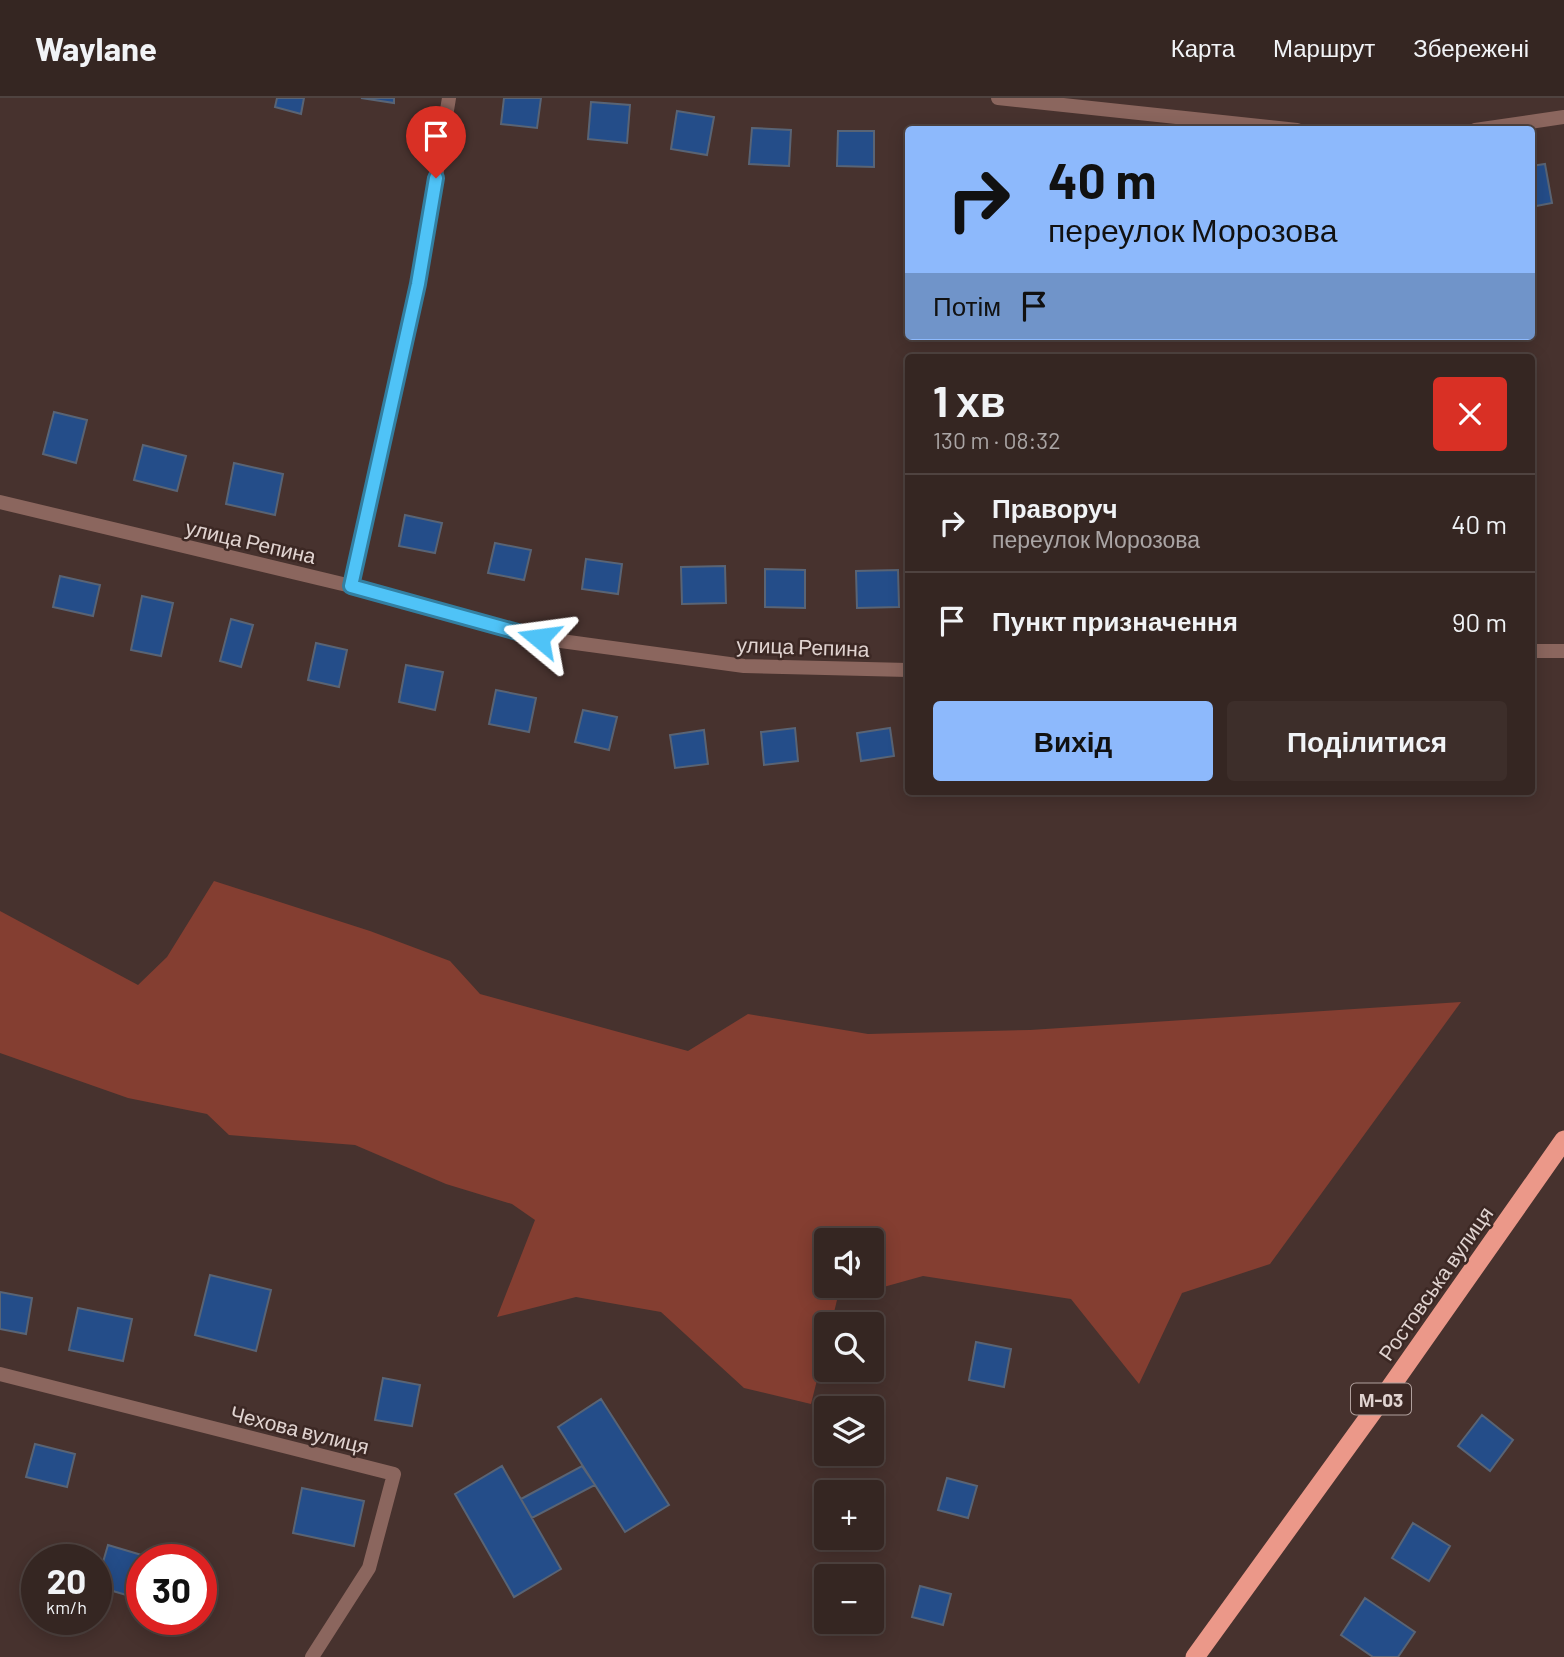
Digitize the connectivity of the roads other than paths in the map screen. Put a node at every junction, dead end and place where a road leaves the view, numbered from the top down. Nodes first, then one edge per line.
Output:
1 (449, 98) edge
2 (998, 98) edge
3 (1564, 117) edge
4 (1260, 126) edge
5 (1502, 126) edge
6 (0, 502) edge
7 (351, 586) junction
8 (1535, 651) edge
9 (1564, 651) edge
10 (905, 670) edge
11 (1564, 1140) edge
12 (0, 1374) edge
13 (312, 1657) edge
14 (1195, 1657) edge

1 - 7 street
2 - 4 street
3 - 5 street
6 - 7 street, улица Репина
7 - 10 street, улица Репина
8 - 9 street
11 - 14 highway, Ростовська вулиця / М-03
12 - 13 street, Чехова вулиця

